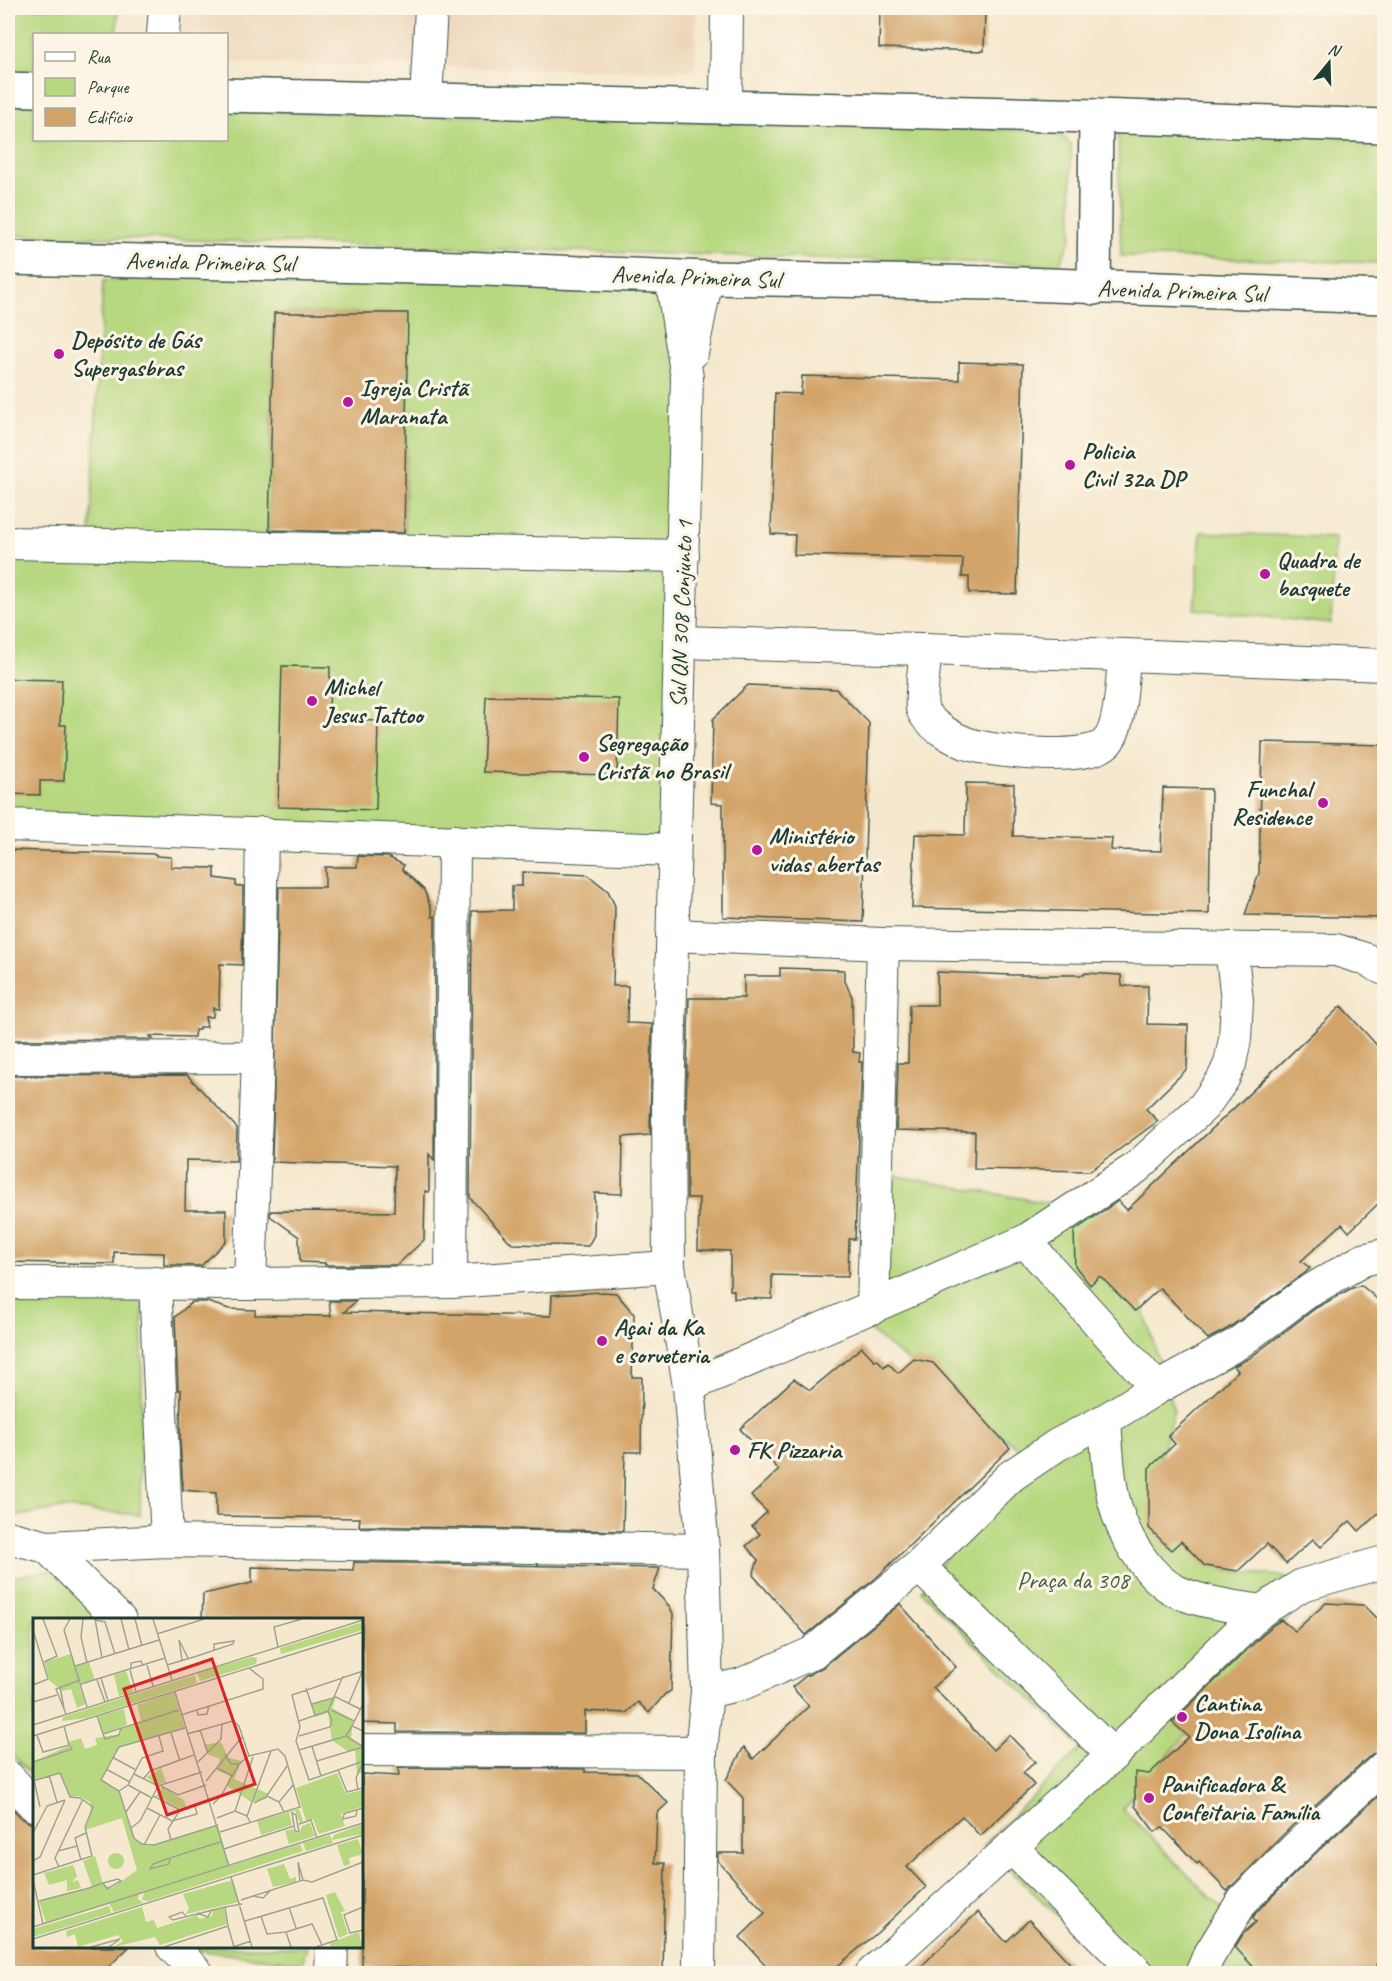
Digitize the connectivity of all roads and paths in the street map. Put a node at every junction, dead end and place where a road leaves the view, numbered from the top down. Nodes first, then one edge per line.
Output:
1 (165, 8) edge
2 (431, 8) edge
3 (726, 8) edge
4 (163, 33) edge
5 (8, 89) edge
6 (33, 90) edge
7 (228, 95) edge
8 (426, 100) junction
9 (726, 106) junction
10 (1096, 116) junction
11 (1384, 126) edge
12 (8, 258) edge
13 (671, 276) junction
14 (707, 278) junction
15 (1094, 288) junction
16 (1384, 297) edge
17 (687, 378) junction
18 (8, 543) edge
19 (683, 556) junction
20 (681, 642) junction
21 (926, 649) junction
22 (1124, 654) junction
23 (1384, 664) edge
24 (8, 825) edge
25 (262, 833) junction
26 (454, 841) junction
27 (673, 850) junction
28 (672, 935) junction
29 (883, 944) junction
30 (1232, 948) junction
31 (1384, 969) edge
32 (8, 1058) edge
33 (258, 1058) junction
34 (1025, 1241) junction
35 (1384, 1255) edge
36 (669, 1267) junction
37 (451, 1282) junction
38 (8, 1283) edge
39 (155, 1283) junction
40 (250, 1284) junction
41 (873, 1308) junction
42 (689, 1386) junction
43 (1157, 1388) junction
44 (1105, 1420) junction
45 (8, 1538) edge
46 (167, 1541) junction
47 (47, 1547) junction
48 (703, 1550) junction
49 (1384, 1562) edge
50 (919, 1566) junction
51 (1261, 1611) junction
52 (118, 1618) edge
53 (707, 1692) junction
54 (363, 1750) edge
55 (701, 1752) junction
56 (1113, 1755) junction
57 (1384, 1767) edge
58 (8, 1777) edge
59 (33, 1804) edge
60 (1011, 1847) junction
61 (173, 1948) edge
62 (332, 1948) edge
63 (198, 1974) edge
64 (331, 1974) edge
65 (699, 1974) edge
66 (871, 1974) edge
67 (1139, 1974) edge
68 (1201, 1974) edge

1 - 4 street
2 - 8 street
3 - 9 street
5 - 6 main road
7 - 8 main road
8 - 9 main road
9 - 10 main road
10 - 11 main road
10 - 15 main road
12 - 13 main road, Avenida Primeira Sul
13 - 14 main road, Avenida Primeira Sul
13 - 17 street, Sul QN 308 Conjunto 1
14 - 15 main road, Avenida Primeira Sul
14 - 17 street, Sul QN 308 Conjunto 1
15 - 16 main road, Avenida Primeira Sul
17 - 19 street, Sul QN 308 Conjunto 1
18 - 19 street
19 - 20 street, Sul QN 308 Conjunto 1
20 - 21 street
20 - 27 street, Sul QN 308 Conjunto 1
21 - 22 street
21 - 22 street
22 - 23 street
24 - 25 street
25 - 26 street
25 - 33 street
26 - 27 street
26 - 37 street
27 - 28 street, Sul QN 308 Conjunto 1
28 - 29 street
28 - 36 street, Sul QN 308 Conjunto 1
29 - 30 street
29 - 41 street
30 - 31 street
30 - 34 street
32 - 33 street
33 - 40 street
34 - 41 street
34 - 43 street
35 - 43 street
36 - 37 street
36 - 42 street, Sul QN 308 Conjunto 1
37 - 40 street
38 - 39 street
39 - 40 street
39 - 46 street
41 - 42 street
42 - 48 street, Sul QN 308 Conjunto 1
43 - 44 street
44 - 50 street
44 - 51 street
45 - 47 street
46 - 47 street
46 - 48 street
47 - 52 street
48 - 53 street, Sul QN 308 Conjunto 1
49 - 51 street
50 - 53 street
50 - 56 street
51 - 56 street
53 - 55 street, Sul QN 308 Conjunto 1
54 - 55 street
55 - 65 street, Sul QN 308 Conjunto 1
56 - 60 street
57 - 68 street
58 - 59 street
60 - 66 street
60 - 67 street
61 - 63 street
62 - 64 street

